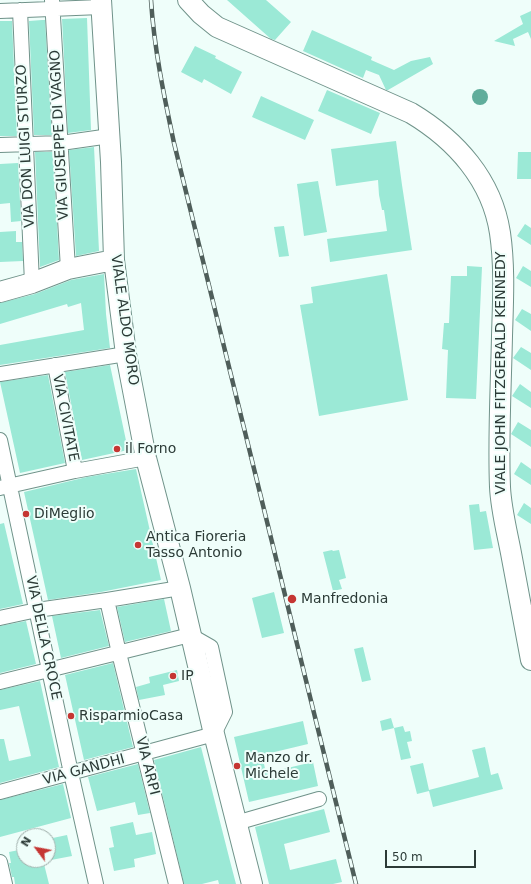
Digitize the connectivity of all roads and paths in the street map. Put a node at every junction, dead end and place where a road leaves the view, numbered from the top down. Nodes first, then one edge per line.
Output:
1 (188, 0) edge
2 (101, 3) edge
3 (52, 4) edge
4 (20, 10) junction
5 (0, 11) edge
6 (110, 136) junction
7 (26, 143) junction
8 (61, 143) junction
9 (0, 145) edge
10 (114, 260) junction
11 (68, 269) junction
12 (32, 283) junction
13 (0, 292) edge
14 (126, 354) junction
15 (55, 365) junction
16 (0, 374) edge
17 (0, 440) edge
18 (146, 458) junction
19 (75, 471) junction
20 (5, 486) edge
21 (180, 588) junction
22 (107, 600) junction
23 (37, 610) junction
24 (0, 618) edge
25 (190, 635) junction
26 (119, 652) junction
27 (531, 660) edge
28 (50, 670) junction
29 (0, 682) edge
30 (214, 734) junction
31 (144, 753) junction
32 (71, 773) junction
33 (0, 792) edge
34 (318, 799) dead end
35 (236, 823) junction
36 (0, 862) edge
37 (5, 884) edge
38 (96, 884) edge
39 (176, 884) edge
40 (252, 884) edge

1 - 27 street, VIALE JOHN FITZGERALD KENNEDY
2 - 3 street
2 - 6 street, VIALE ALDO MORO
3 - 4 street
3 - 8 street, VIA GIUSEPPE DI VAGNO
4 - 5 street
4 - 7 street, VIA DON LUIGI STURZO
6 - 8 street
6 - 10 street, VIALE ALDO MORO
7 - 8 street
7 - 9 street
7 - 12 street, VIA DON LUIGI STURZO
8 - 11 street, VIA GIUSEPPE DI VAGNO
10 - 11 street
10 - 14 street, VIALE ALDO MORO
11 - 12 street
12 - 13 street
14 - 15 street
14 - 18 street, VIALE ALDO MORO
15 - 16 street
15 - 19 street, VIA CIVITATE
17 - 20 street, VIA DELLA CROCE
18 - 19 street
18 - 21 street, VIALE ALDO MORO
19 - 20 street
20 - 23 street, VIA DELLA CROCE
21 - 22 street
21 - 25 street, VIALE ALDO MORO
22 - 23 street
22 - 26 street, VIA ARPI
23 - 24 street
23 - 28 street, VIA DELLA CROCE
25 - 26 street
25 - 30 street, VIALE ALDO MORO
26 - 28 street
26 - 31 street, VIA ARPI
28 - 29 street
28 - 32 street, VIA DELLA CROCE
30 - 31 street, VIA GANDHI
30 - 35 street, VIALE ALDO MORO
31 - 32 street, VIA GANDHI
31 - 39 street, VIA ARPI
32 - 33 street, VIA GANDHI
32 - 38 street, VIA DELLA CROCE
34 - 35 street
35 - 40 street, VIALE ALDO MORO
36 - 37 street

